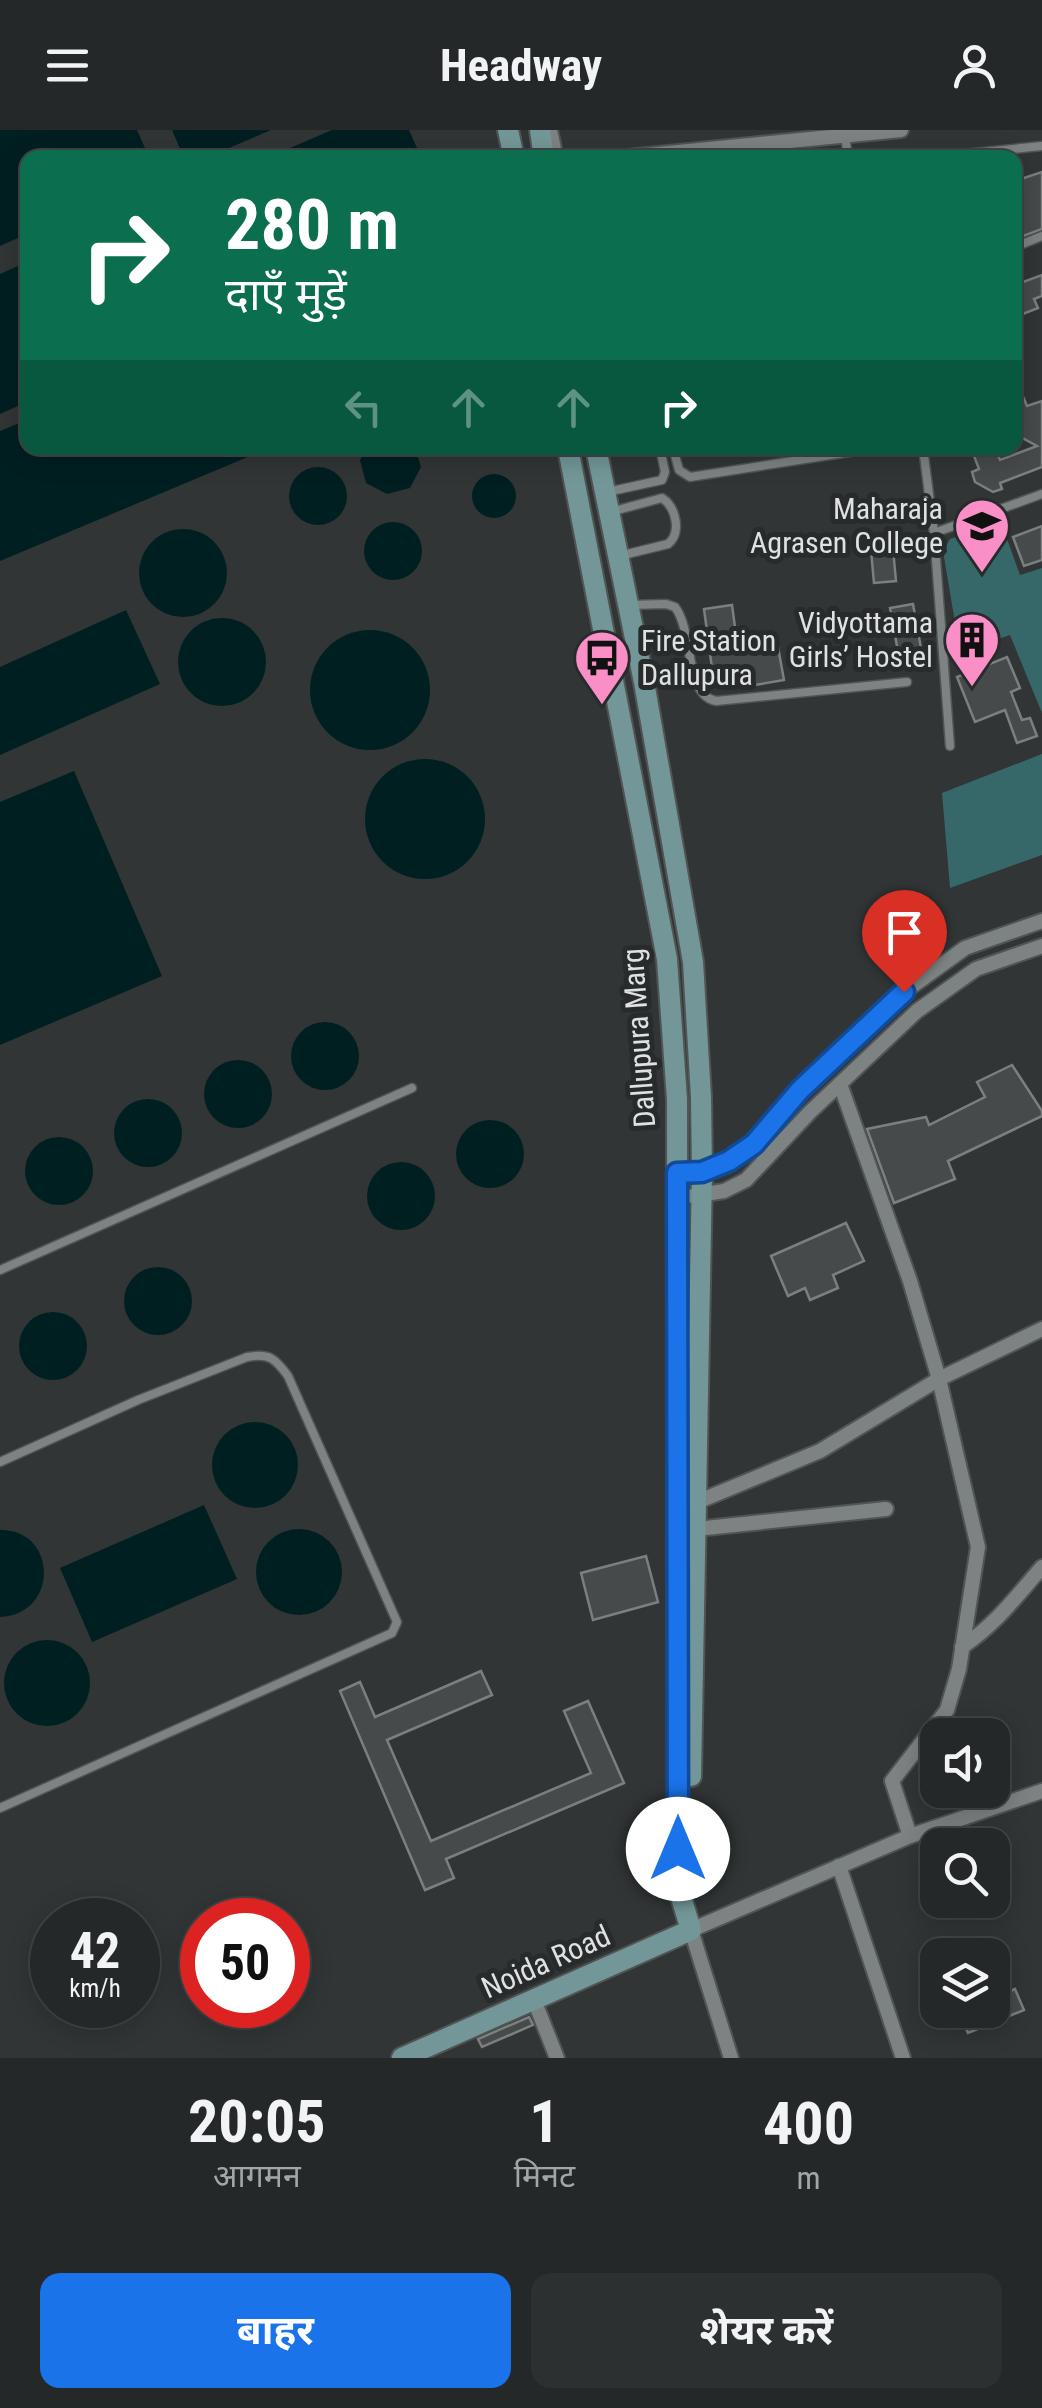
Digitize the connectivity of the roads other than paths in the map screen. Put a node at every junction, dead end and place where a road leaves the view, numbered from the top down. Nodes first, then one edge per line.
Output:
1 (900, 130) edge
2 (845, 134) junction
3 (1042, 146) edge
4 (694, 150) edge
5 (847, 150) edge
6 (1003, 150) edge
7 (569, 455) edge
8 (598, 455) edge
9 (661, 455) edge
10 (675, 455) edge
11 (793, 455) edge
12 (835, 455) edge
13 (924, 455) edge
14 (794, 462) junction
15 (1042, 494) edge
16 (608, 502) junction
17 (934, 532) junction
18 (619, 556) junction
19 (629, 605) junction
20 (907, 682) dead end
21 (950, 746) dead end
22 (1042, 921) edge
23 (1042, 946) edge
24 (840, 1084) junction
25 (412, 1088) dead end
26 (702, 1172) junction
27 (677, 1173) junction
28 (700, 1195) junction
29 (676, 1198) junction
30 (0, 1270) edge
31 (1042, 1329) edge
32 (939, 1379) junction
33 (0, 1462) edge
34 (697, 1502) junction
35 (886, 1508) dead end
36 (696, 1529) junction
37 (1042, 1566) edge
38 (962, 1648) junction
39 (1041, 1792) edge
40 (0, 1808) edge
41 (910, 1836) junction
42 (840, 1866) junction
43 (684, 1904) junction
44 (690, 1930) junction
45 (534, 2000) junction
46 (402, 2058) edge
47 (557, 2058) edge
48 (731, 2058) edge
49 (904, 2058) edge

1 - 2 street
2 - 4 street
2 - 5 lane
3 - 6 lane
7 - 27 main road, Dallupura Marg
8 - 16 main road, Dallupura Marg
9 - 16 lane
10 - 14 lane
11 - 14 lane
12 - 14 lane
13 - 17 lane
15 - 17 lane
16 - 18 main road, Dallupura Marg
16 - 18 lane
17 - 21 lane
18 - 19 main road, Dallupura Marg
19 - 20 lane
19 - 26 main road, Dallupura Marg
22 - 26 street
23 - 24 street
24 - 28 street
24 - 32 street
25 - 30 lane
26 - 27 street
26 - 28 main road, Dallupura Marg
27 - 29 main road, Dallupura Marg
28 - 29 street
28 - 34 main road, Dallupura Marg
29 - 43 main road, Dallupura Marg
31 - 32 street
32 - 34 street
32 - 38 street
33 - 40 lane
34 - 36 main road, Dallupura Marg
35 - 36 street
36 - 43 main road, Dallupura Marg
37 - 38 street
38 - 41 street
39 - 41 street
41 - 42 street
42 - 44 street
42 - 49 street
43 - 44 main road
44 - 45 main road, Noida Road
44 - 48 street
45 - 46 main road, Noida Road
45 - 47 street

